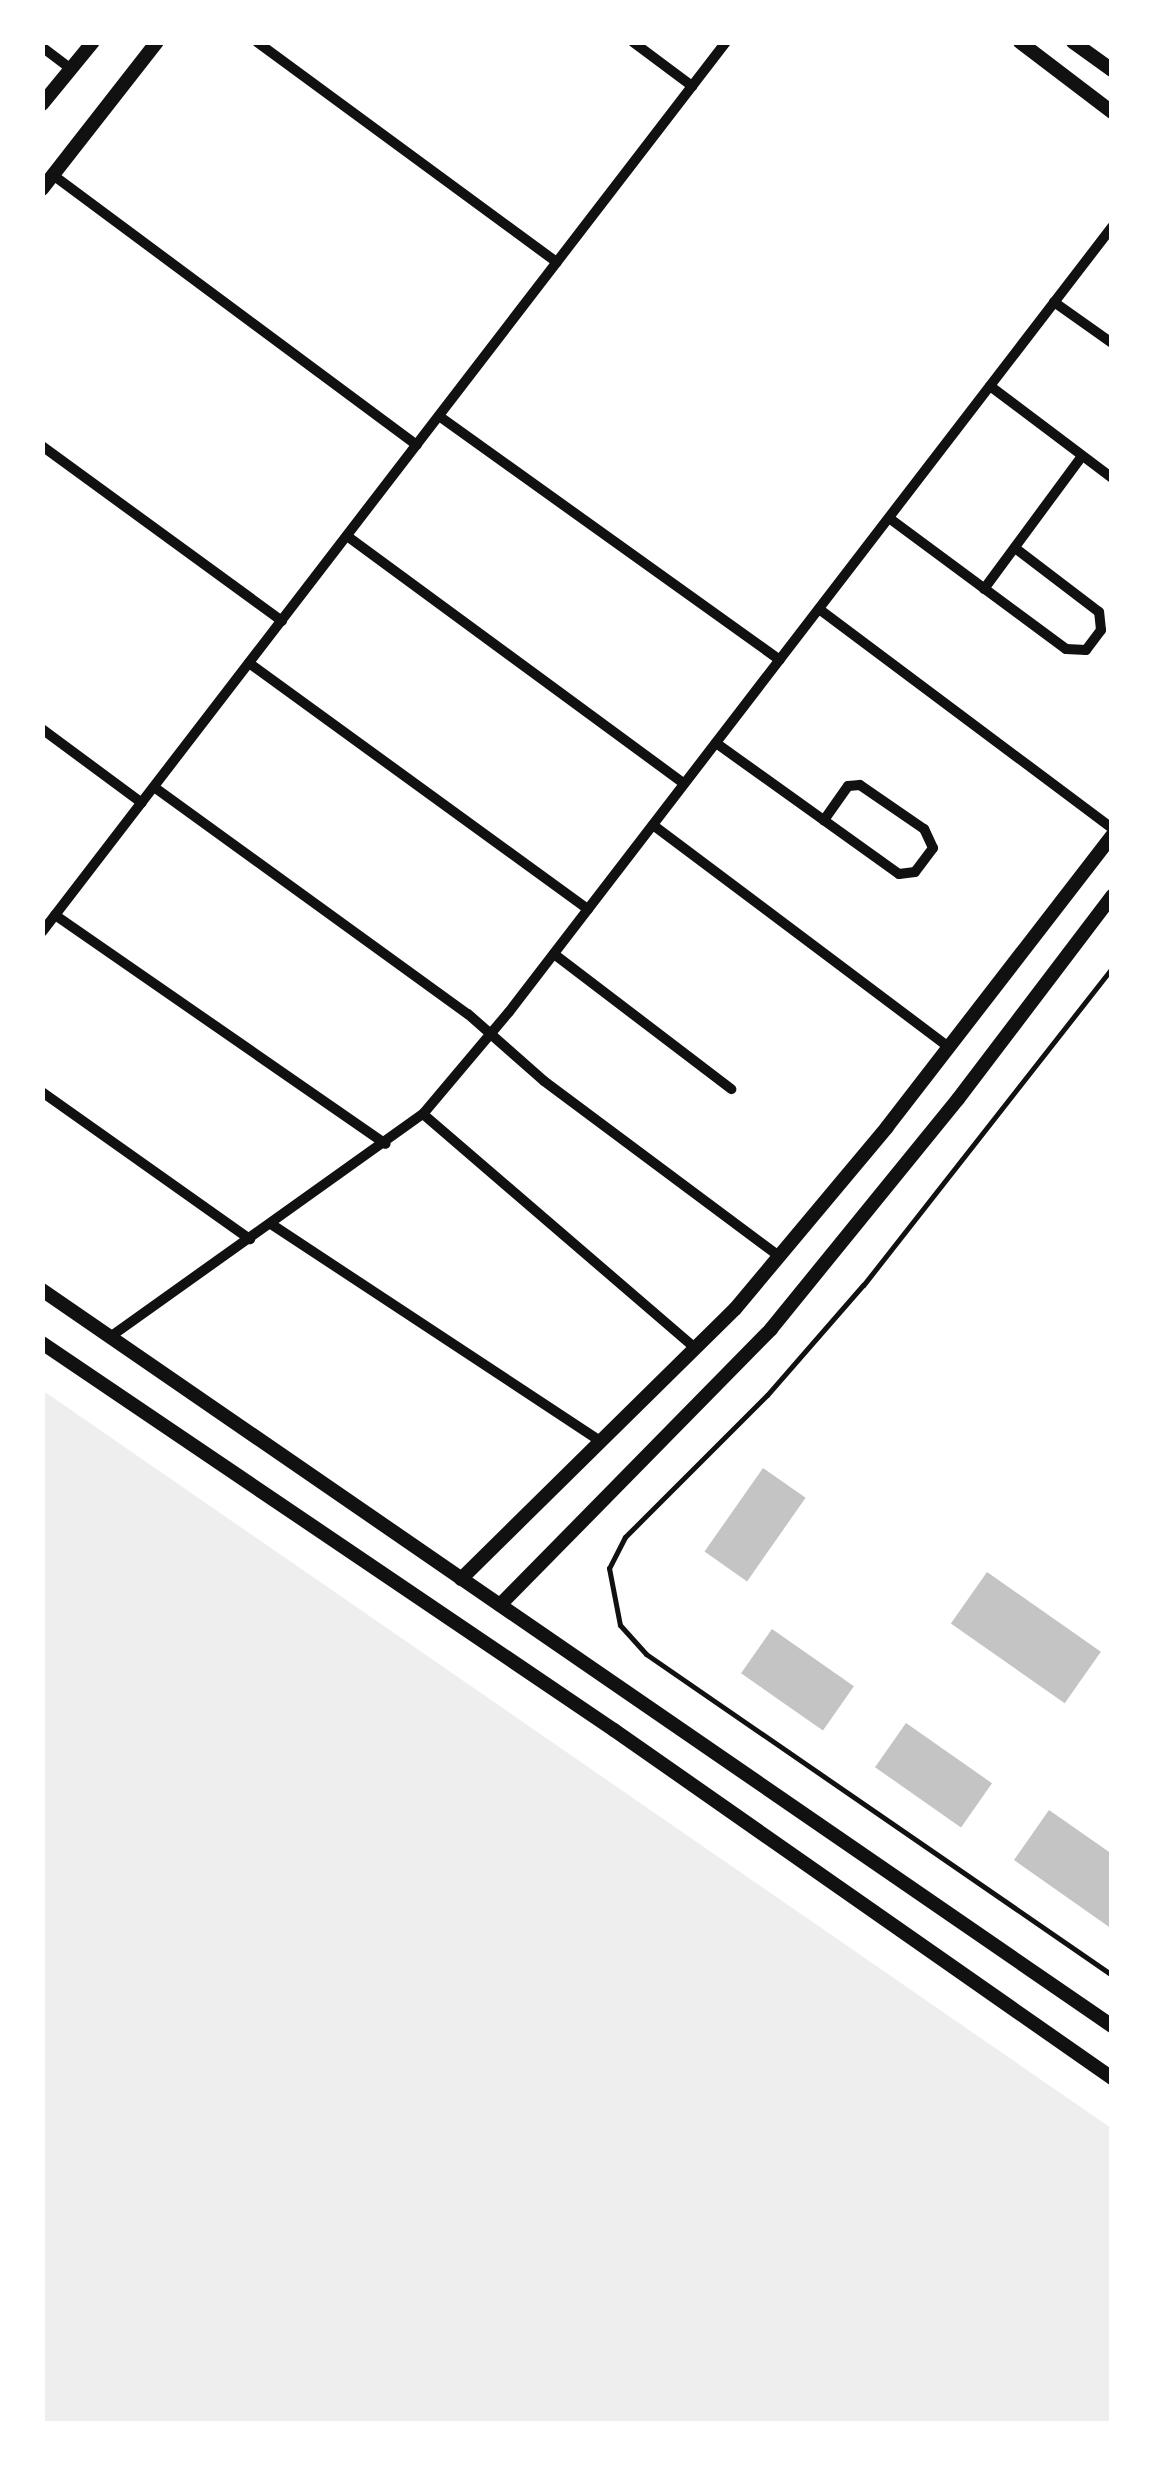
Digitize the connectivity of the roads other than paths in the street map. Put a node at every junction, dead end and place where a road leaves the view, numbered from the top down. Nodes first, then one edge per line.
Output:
1 (93, 42) edge
2 (157, 42) edge
3 (257, 42) edge
4 (633, 42) edge
5 (726, 42) edge
6 (1020, 42) edge
7 (1074, 42) edge
8 (42, 47) edge
9 (71, 69) junction
10 (1112, 70) edge
11 (692, 86) junction
12 (42, 104) edge
13 (1112, 112) edge
14 (53, 175) junction
15 (42, 189) edge
16 (1112, 227) edge
17 (557, 262) junction
18 (1054, 302) junction
19 (1112, 343) edge
20 (990, 386) junction
21 (439, 416) junction
22 (417, 445) junction
23 (42, 446) edge
24 (1082, 456) junction
25 (1112, 478) edge
26 (888, 518) junction
27 (347, 536) junction
28 (1015, 548) junction
29 (984, 589) junction
30 (819, 609) junction
31 (282, 621) junction
32 (780, 660) junction
33 (249, 664) junction
34 (42, 730) edge
35 (716, 744) junction
36 (684, 784) junction
37 (154, 787) junction
38 (142, 803) junction
39 (824, 820) junction
40 (653, 825) junction
41 (1112, 828) edge
42 (1112, 836) edge
43 (1112, 896) edge
44 (588, 909) junction
45 (56, 915) junction
46 (42, 932) edge
47 (554, 954) junction
48 (1112, 968) edge
49 (490, 1035) junction
50 (949, 1047) junction
51 (731, 1089) dead end
52 (42, 1092) edge
53 (422, 1114) junction
54 (386, 1144) junction
55 (271, 1224) junction
56 (250, 1238) junction
57 (779, 1256) junction
58 (42, 1290) edge
59 (110, 1337) junction
60 (42, 1343) edge
61 (696, 1349) junction
62 (602, 1442) junction
63 (461, 1579) junction
64 (500, 1605) junction
65 (1112, 1975) edge
66 (1112, 2026) edge
67 (1112, 2078) edge

1 - 9 street
2 - 14 street
3 - 17 street
4 - 11 street
5 - 11 street
6 - 13 street
7 - 10 street
8 - 9 street
9 - 12 street
11 - 17 street
14 - 15 street
14 - 22 street
16 - 18 street
17 - 21 street
18 - 19 street
18 - 20 street
20 - 24 street
20 - 26 street
21 - 22 street
21 - 32 street
22 - 27 street
23 - 31 street
24 - 25 street
24 - 28 street
26 - 29 street
26 - 30 street
27 - 31 street
27 - 36 street
28 - 29 street
28 - 29 street
30 - 32 street
30 - 41 street
31 - 33 street
32 - 35 street
33 - 37 street
33 - 44 street
34 - 38 street
35 - 36 street
35 - 39 street
36 - 40 street
37 - 38 street
37 - 49 street
38 - 45 street
39 - 39 street
40 - 44 street
40 - 50 street
42 - 50 street
43 - 64 street
44 - 47 street
45 - 46 street
45 - 54 street
47 - 49 street
47 - 51 street
48 - 65 lane
49 - 53 street
49 - 57 street
50 - 57 street
52 - 56 street
53 - 54 street
53 - 61 street
54 - 55 street
55 - 56 street
55 - 62 street
56 - 59 street
57 - 61 street
58 - 59 street
59 - 63 street
60 - 67 street
61 - 62 street
62 - 63 street
63 - 64 street
64 - 66 street

